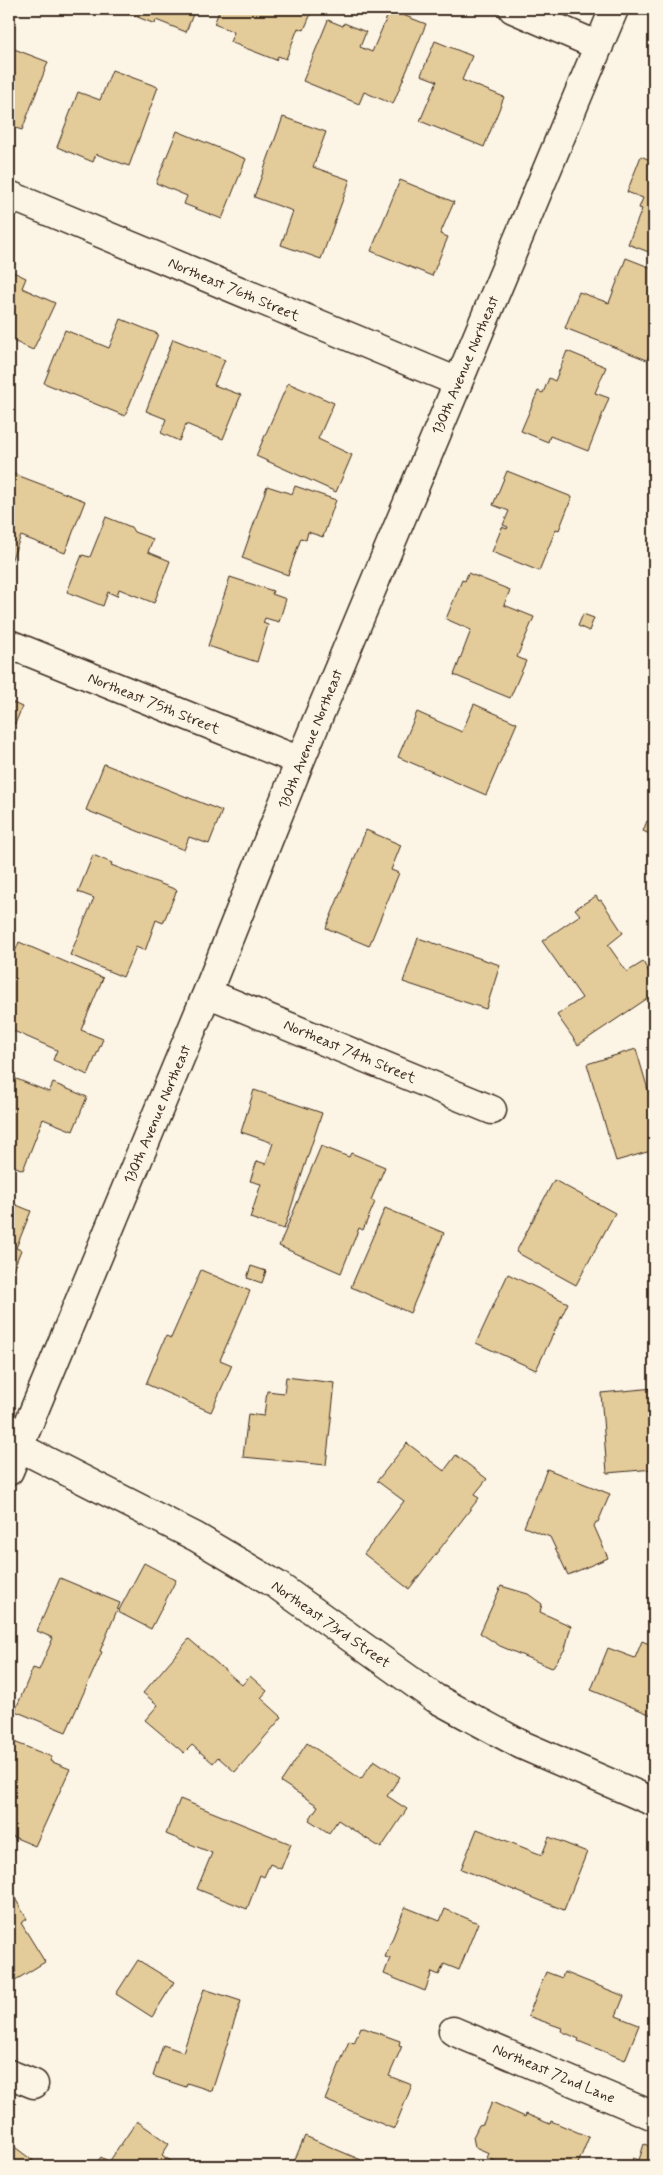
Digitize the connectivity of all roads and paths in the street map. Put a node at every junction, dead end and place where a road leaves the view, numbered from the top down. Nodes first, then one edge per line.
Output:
1 (513, 9) edge
2 (614, 9) edge
3 (599, 46) junction
4 (9, 196) edge
5 (458, 382) junction
6 (9, 644) edge
7 (300, 761) junction
8 (207, 993) junction
9 (492, 1110) dead end
10 (12, 1453) edge
11 (654, 1802) edge
12 (453, 2031) dead end
13 (9, 2074) edge
14 (34, 2084) dead end
15 (654, 2116) edge

1 - 3 street
2 - 3 street, 130th Avenue Northeast
3 - 5 street, 130th Avenue Northeast
4 - 5 street, Northeast 76th Street
5 - 7 street, 130th Avenue Northeast
6 - 7 street, Northeast 75th Street
7 - 8 street, 130th Avenue Northeast
8 - 9 street, Northeast 74th Street
8 - 10 street, 130th Avenue Northeast
10 - 11 street, Northeast 73rd Street
12 - 15 street, Northeast 72nd Lane
13 - 14 street

